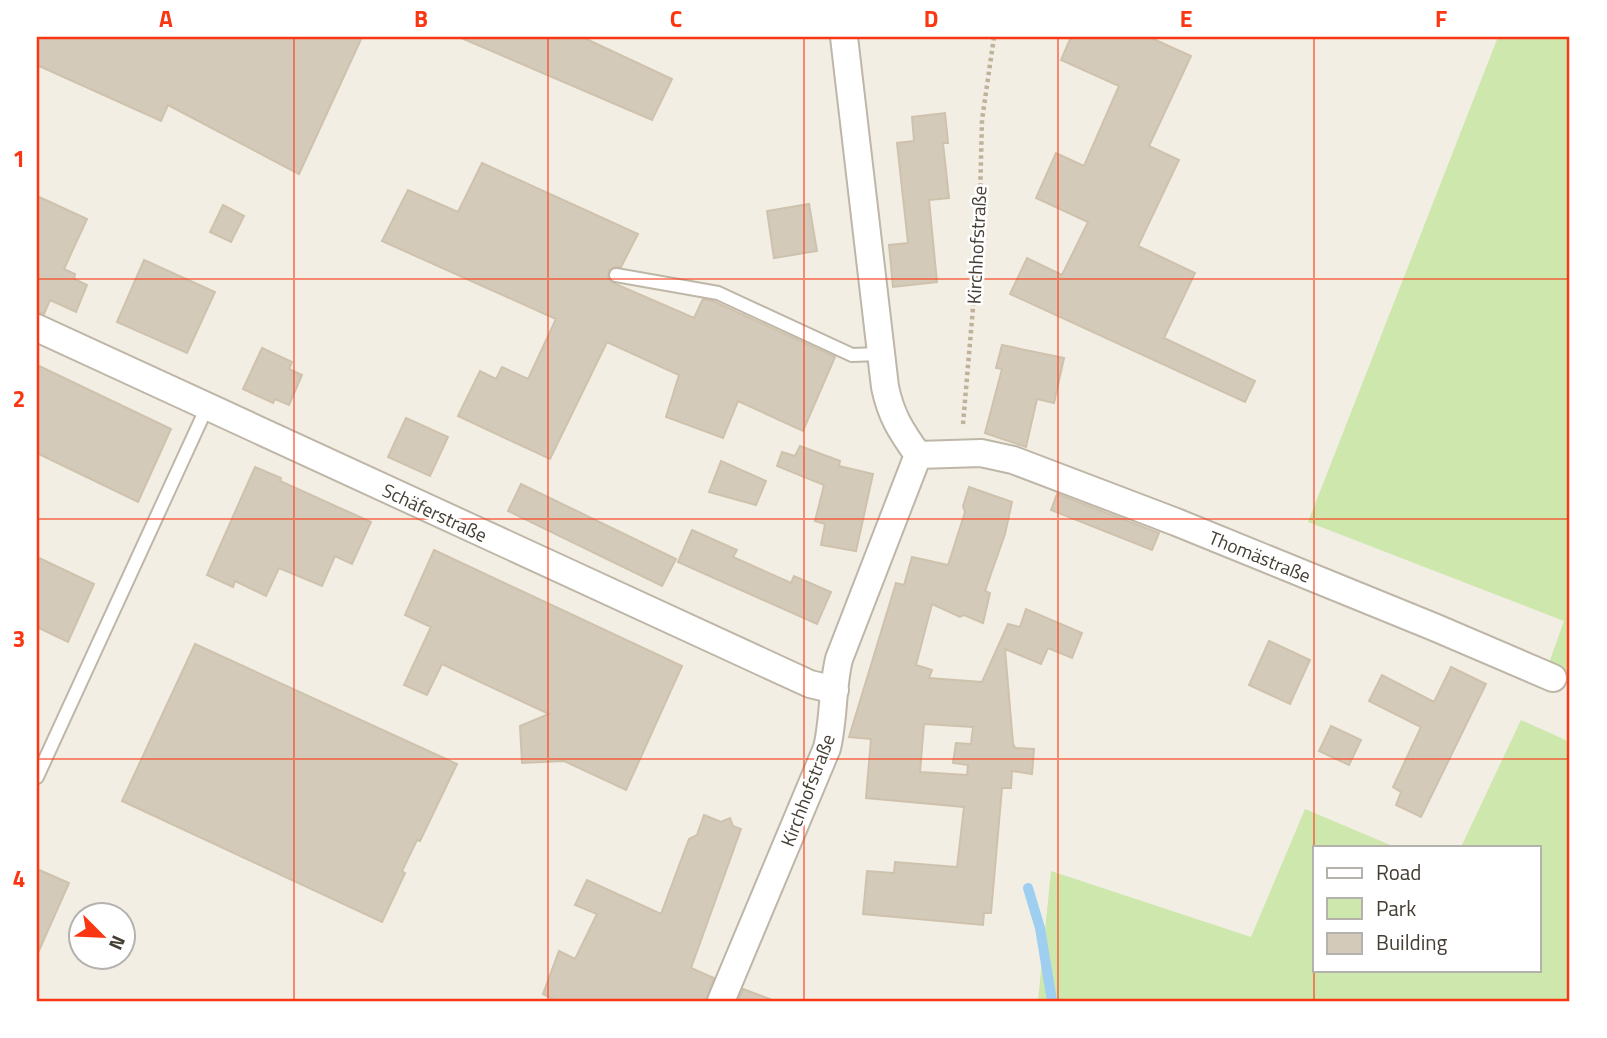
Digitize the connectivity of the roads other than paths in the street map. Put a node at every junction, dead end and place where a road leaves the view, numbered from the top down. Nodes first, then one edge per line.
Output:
1 (844, 37) edge
2 (616, 275) dead end
3 (37, 328) edge
4 (880, 354) junction
5 (207, 407) junction
6 (918, 455) junction
7 (1553, 678) dead end
8 (835, 690) junction
9 (37, 777) edge
10 (721, 1001) edge

1 - 4 street
2 - 4 lane
3 - 5 street, Schäferstraße
4 - 6 street
5 - 8 street, Schäferstraße
5 - 9 lane
6 - 7 street, Thomästraße
6 - 8 street, Kirchhofstraße
8 - 10 street, Kirchhofstraße

